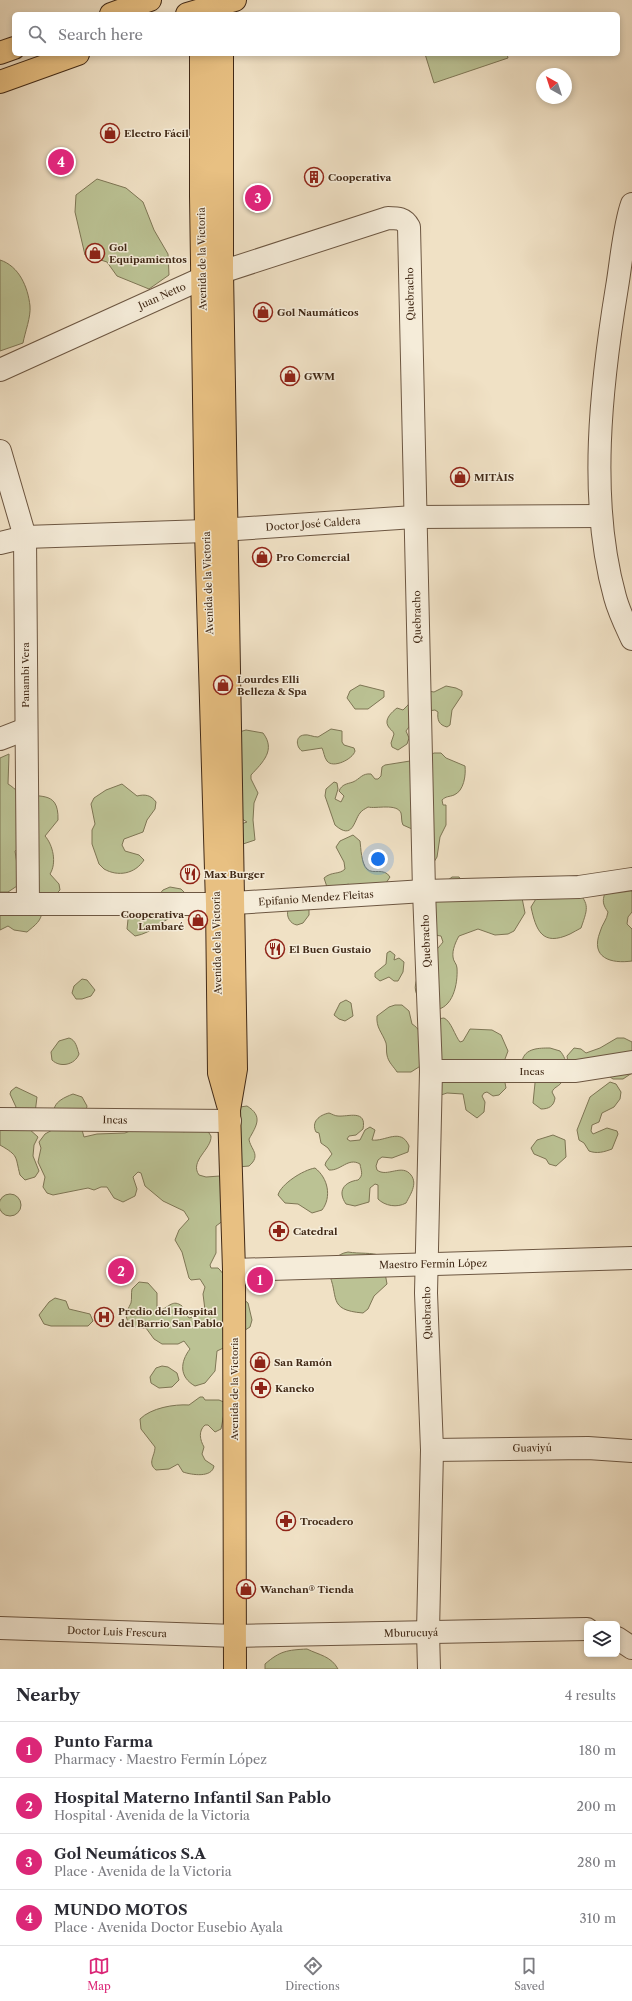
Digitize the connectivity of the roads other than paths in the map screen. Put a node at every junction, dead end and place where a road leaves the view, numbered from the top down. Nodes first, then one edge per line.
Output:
1 (150, 0) edge
2 (117, 12) edge
3 (12, 49) edge
4 (0, 54) edge
5 (72, 56) edge
6 (201, 56) edge
7 (222, 56) edge
8 (0, 82) edge
9 (632, 204) edge
10 (399, 218) joint
11 (213, 275) junction
12 (0, 370) edge
13 (0, 451) edge
14 (601, 516) junction
15 (414, 517) junction
16 (228, 529) junction
17 (206, 531) junction
18 (25, 537) junction
19 (0, 543) edge
20 (632, 639) edge
21 (26, 729) junction
22 (0, 739) edge
23 (632, 879) edge
24 (424, 891) junction
25 (28, 903) junction
26 (0, 904) edge
27 (225, 904) junction
28 (632, 1062) edge
29 (431, 1072) junction
30 (230, 1116) junction
31 (0, 1119) edge
32 (632, 1258) edge
33 (427, 1263) junction
34 (234, 1270) junction
35 (432, 1450) junction
36 (632, 1451) edge
37 (0, 1628) edge
38 (584, 1629) edge
39 (428, 1632) junction
40 (235, 1636) junction
41 (620, 1640) edge
42 (632, 1648) edge
43 (235, 1669) edge
44 (429, 1669) edge

1 - 2 main road
3 - 4 main road
5 - 8 main road
6 - 11 main road, Avenida de la Victoria
7 - 11 main road, Avenida de la Victoria
9 - 14 street
10 - 11 street, Juan Netto
10 - 15 street, Quebracho
11 - 12 street, Juan Netto
11 - 16 main road, Avenida de la Victoria
11 - 17 main road, Avenida de la Victoria
13 - 18 street, Panambi Vera
14 - 15 street, Doctor José Caldera
14 - 20 street
15 - 16 street, Doctor José Caldera
15 - 24 street, Quebracho
16 - 17 street, Doctor José Caldera
16 - 27 main road, Avenida de la Victoria
17 - 18 street, Doctor José Caldera
17 - 27 main road, Avenida de la Victoria
18 - 19 street, Doctor José Caldera
18 - 21 street, Panambi Vera
21 - 22 street
21 - 25 street, Panambi Vera
23 - 24 street, Epifanio Mendez Fleitas
24 - 27 street, Epifanio Mendez Fleitas
24 - 29 street, Quebracho
25 - 26 street, Epifanio Mendez Fleitas
25 - 27 street, Epifanio Mendez Fleitas
27 - 30 main road, Avenida de la Victoria
28 - 29 street, Incas
29 - 33 street, Quebracho
30 - 31 street, Incas
30 - 34 main road, Avenida de la Victoria
32 - 33 street, Maestro Fermín López
33 - 34 street, Maestro Fermín López
33 - 35 street, Quebracho
34 - 40 main road, Avenida de la Victoria
35 - 36 street, Guaviyú
35 - 39 street, Quebracho
37 - 40 street, Doctor Luis Frescura
38 - 39 street, Mburucuyá
39 - 40 street, Mburucuyá
39 - 44 street, Quebracho
40 - 43 main road, Avenida de la Victoria
41 - 42 street

